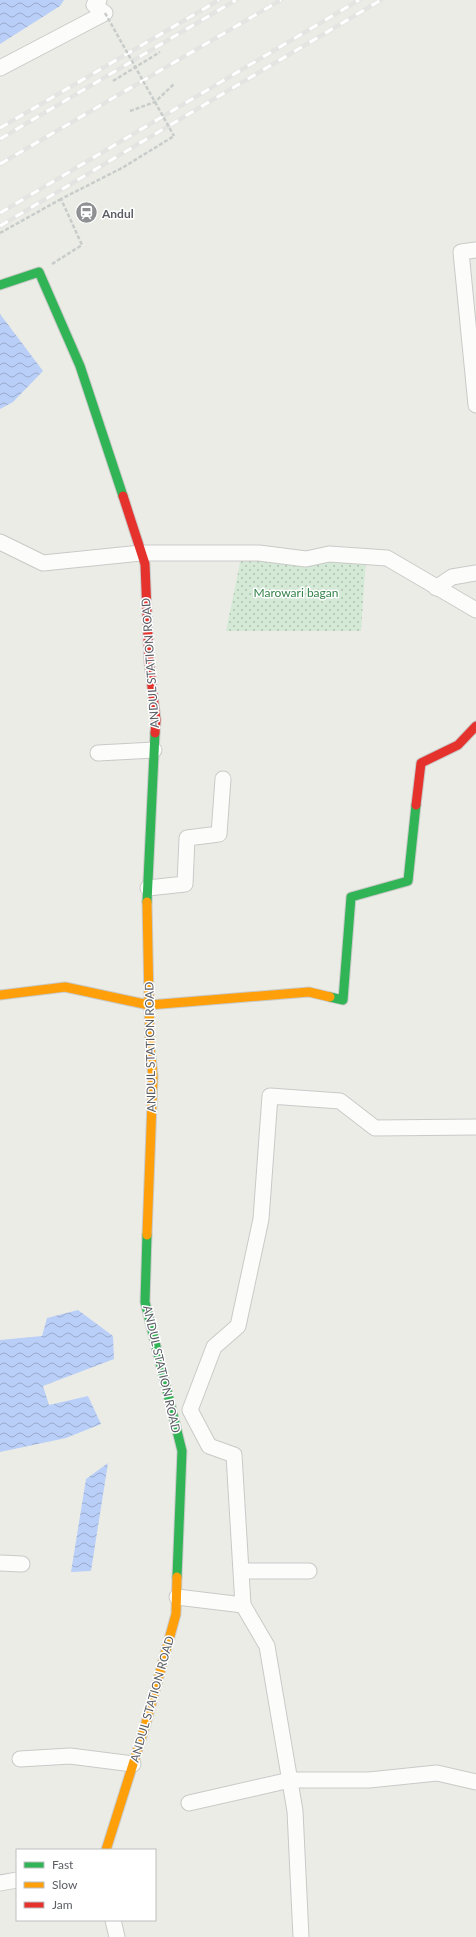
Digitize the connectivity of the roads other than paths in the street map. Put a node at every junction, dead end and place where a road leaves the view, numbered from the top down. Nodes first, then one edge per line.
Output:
1 (98, 4) edge
2 (0, 68) edge
3 (476, 250) edge
4 (0, 285) edge
5 (476, 405) edge
6 (0, 542) edge
7 (141, 553) junction
8 (476, 573) edge
9 (436, 588) junction
10 (476, 610) edge
11 (476, 726) edge
12 (154, 750) junction
13 (98, 753) dead end
14 (223, 779) dead end
15 (148, 888) junction
16 (0, 995) edge
17 (149, 1005) junction
18 (476, 1127) edge
19 (0, 1563) edge
20 (22, 1564) dead end
21 (242, 1570) junction
22 (309, 1571) dead end
23 (177, 1597) junction
24 (243, 1605) junction
25 (20, 1759) dead end
26 (133, 1764) junction
27 (290, 1780) junction
28 (476, 1782) edge
29 (188, 1803) dead end
30 (106, 1849) edge
31 (16, 1880) edge
32 (0, 1883) edge
33 (113, 1921) edge
34 (117, 1937) edge
35 (301, 1937) edge

1 - 2 street
3 - 5 street
4 - 7 street, ANDUL STATION ROAD
6 - 7 street
7 - 9 street
7 - 12 street, ANDUL STATION ROAD
8 - 9 street
9 - 10 street
11 - 17 street
12 - 13 street
12 - 15 street, ANDUL STATION ROAD
14 - 15 street
15 - 17 street, ANDUL STATION ROAD
16 - 17 street
17 - 23 street, ANDUL STATION ROAD
18 - 21 street
19 - 20 street
21 - 22 street
21 - 24 street
23 - 24 street
23 - 26 street, ANDUL STATION ROAD
24 - 27 street
25 - 26 street
26 - 30 street, ANDUL STATION ROAD
27 - 28 street
27 - 29 street
27 - 35 street
31 - 32 street
33 - 34 street

